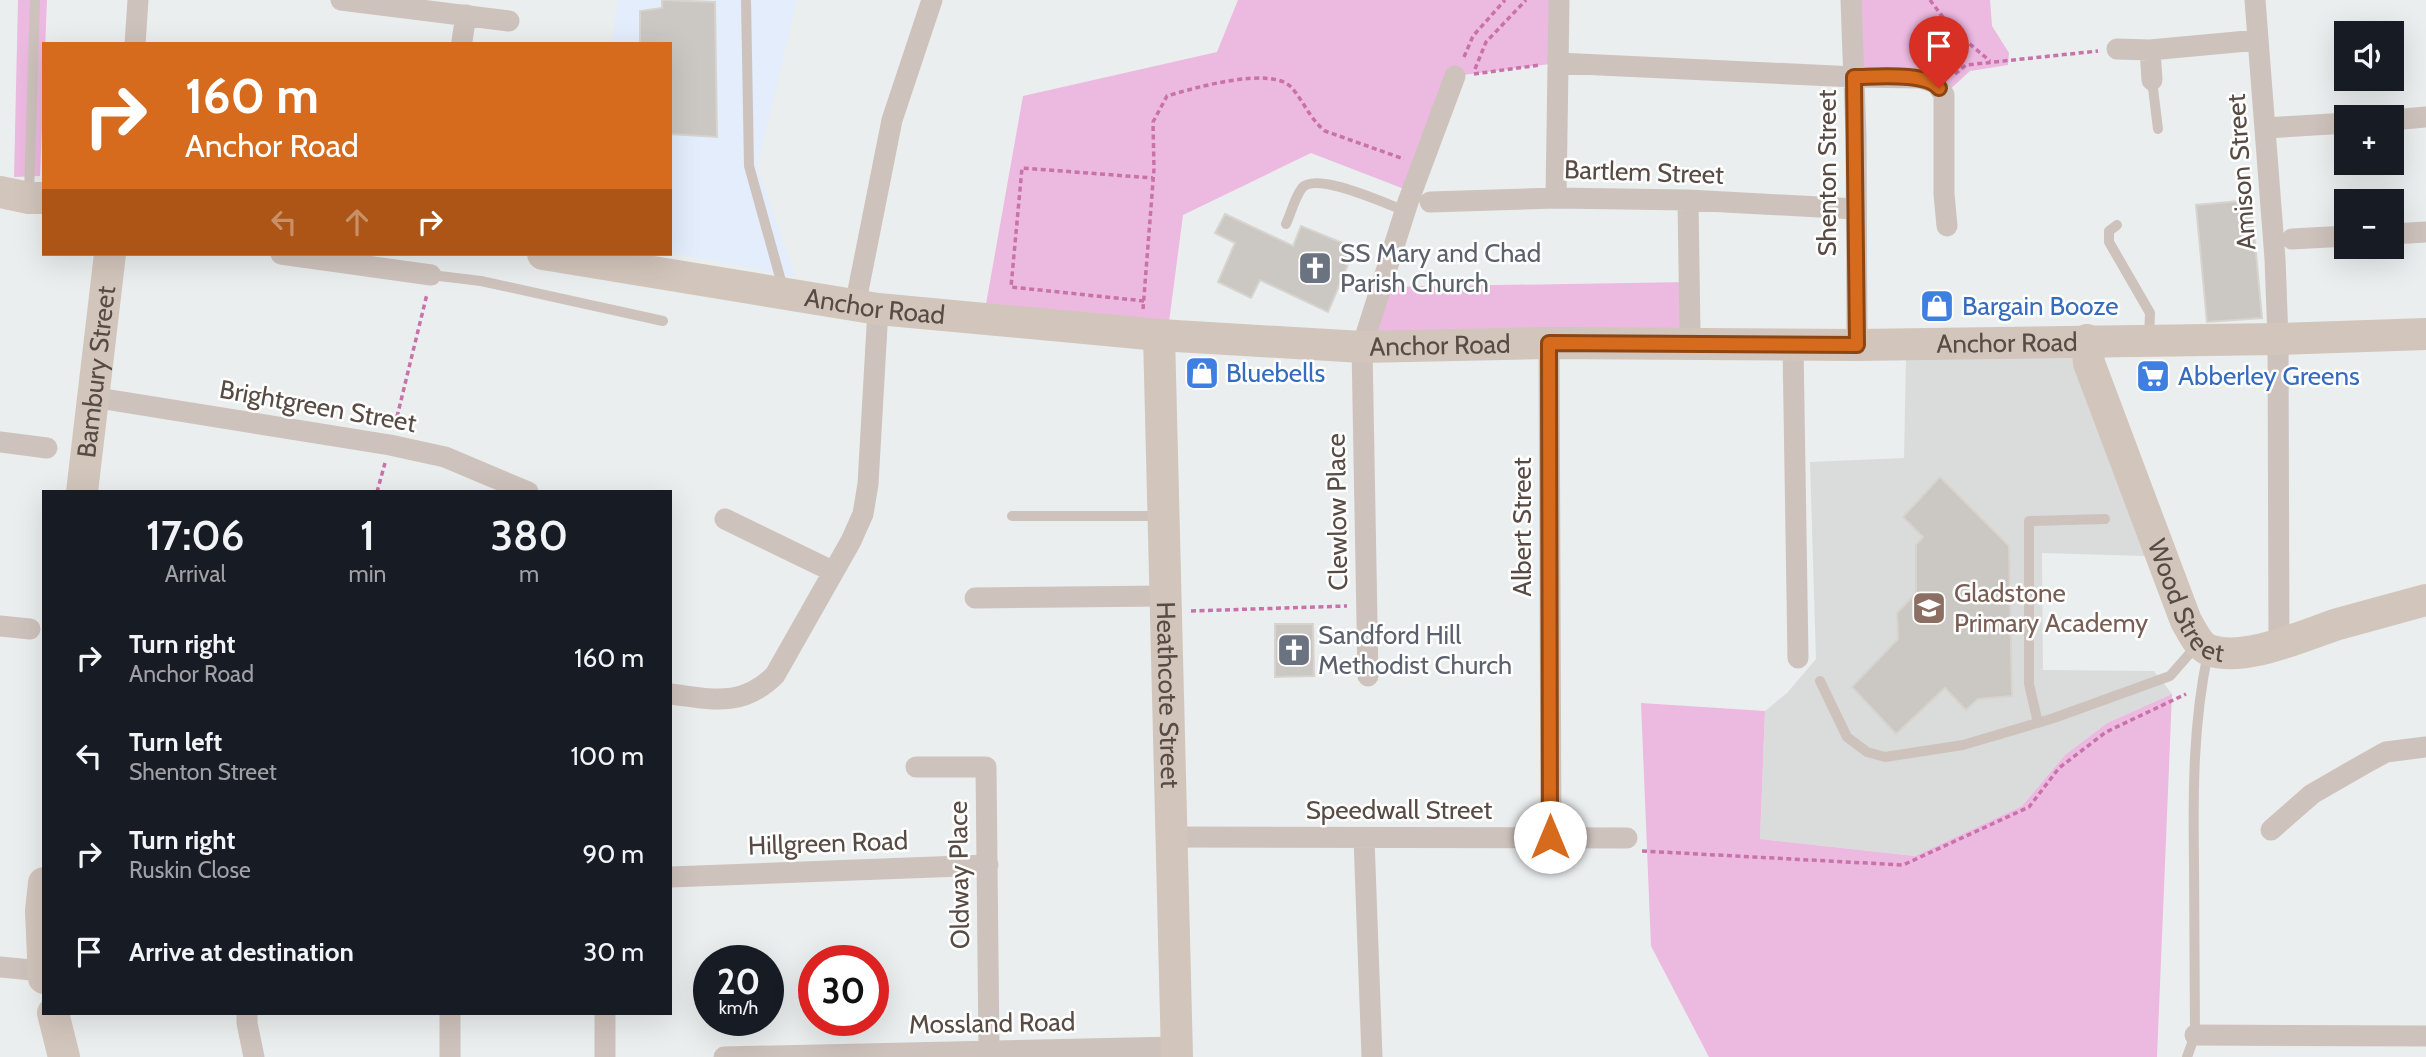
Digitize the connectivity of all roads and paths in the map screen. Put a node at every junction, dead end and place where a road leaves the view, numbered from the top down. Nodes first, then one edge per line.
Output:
1 (35, 0) edge
2 (138, 0) edge
3 (341, 0) edge
4 (746, 0) edge
5 (932, 0) edge
6 (1505, 0) edge
7 (1526, 0) edge
8 (1559, 0) edge
9 (1852, 0) edge
10 (1930, 0) edge
11 (2255, 0) edge
12 (466, 15) junction
13 (509, 21) dead end
14 (2258, 40) junction
15 (462, 41) dead end
16 (135, 42) edge
17 (2117, 49) joint
18 (2150, 50) junction
19 (1558, 63) junction
20 (1992, 63) junction
21 (1966, 65) dead end
22 (1464, 75) junction
23 (1854, 77) junction
24 (2152, 80) joint
25 (2426, 117) edge
26 (2404, 119) edge
27 (2334, 124) edge
28 (2266, 128) junction
29 (2158, 129) dead end
30 (1422, 166) junction
31 (1153, 178) junction
32 (24, 196) edge
33 (1556, 198) junction
34 (1688, 200) junction
35 (1430, 202) dead end
36 (1856, 209) junction
37 (1406, 211) junction
38 (1286, 224) dead end
39 (2118, 225) dead end
40 (1947, 226) dead end
41 (2426, 232) edge
42 (2404, 233) edge
43 (2334, 237) edge
44 (2292, 239) dead end
45 (110, 256) edge
46 (295, 256) edge
47 (555, 256) edge
48 (432, 275) junction
49 (785, 294) junction
50 (1144, 301) junction
51 (867, 308) junction
52 (663, 320) dead end
53 (2426, 334) edge
54 (1150, 335) junction
55 (2278, 339) junction
56 (2087, 340) junction
57 (2149, 341) junction
58 (1549, 343) junction
59 (1688, 345) junction
60 (1793, 345) junction
61 (1857, 345) junction
62 (1362, 347) junction
63 (92, 397) junction
64 (0, 442) edge
65 (390, 445) junction
66 (47, 448) dead end
67 (82, 490) edge
68 (378, 490) edge
69 (523, 490) edge
70 (1012, 516) dead end
71 (1163, 516) junction
72 (725, 519) dead end
73 (2105, 519) dead end
74 (832, 571) junction
75 (975, 598) dead end
76 (2426, 600) edge
77 (1164, 604) junction
78 (1367, 606) junction
79 (0, 626) edge
80 (30, 628) dead end
81 (2279, 645) junction
82 (2204, 647) junction
83 (1798, 658) dead end
84 (1368, 676) dead end
85 (1820, 681) dead end
86 (2200, 687) junction
87 (672, 694) edge
88 (2038, 723) junction
89 (2426, 747) edge
90 (916, 767) dead end
91 (2271, 830) dead end
92 (1171, 837) junction
93 (1550, 837) junction
94 (1364, 838) junction
95 (1627, 838) joint
96 (988, 864) junction
97 (672, 877) edge
98 (42, 902) edge
99 (42, 943) edge
100 (0, 967) edge
101 (42, 975) edge
102 (54, 1015) edge
103 (247, 1015) edge
104 (450, 1015) edge
105 (605, 1015) edge
106 (2195, 1035) junction
107 (2426, 1036) edge
108 (989, 1051) junction
109 (1177, 1052) edge
110 (64, 1057) edge
111 (254, 1057) edge
112 (450, 1057) edge
113 (606, 1057) edge
114 (724, 1057) edge
115 (1371, 1057) edge
116 (2187, 1057) edge

1 - 32 lane
2 - 16 street
3 - 12 street
4 - 49 lane
5 - 51 street
6 - 22 path
7 - 22 path
8 - 19 street
9 - 23 street, Shenton Street
10 - 20 path
11 - 14 street, Amison Street
12 - 13 street
12 - 15 street
14 - 18 street
14 - 28 street, Amison Street
17 - 18 street
17 - 20 path
18 - 24 street
19 - 22 path
19 - 23 street
19 - 33 street
20 - 21 path
22 - 30 street, Clewlow Place
23 - 36 street, Shenton Street
23 - 40 street
24 - 29 lane
25 - 26 street
27 - 28 street
28 - 55 street, Amison Street
30 - 31 path
30 - 37 street, Clewlow Place
31 - 50 path
31 - 50 path
33 - 34 street, Bartlem Street
33 - 35 street, Bartlem Street
34 - 36 street, Bartlem Street
34 - 59 street
36 - 61 street, Shenton Street
37 - 38 lane
37 - 62 street, Clewlow Place
39 - 57 lane
41 - 42 street
43 - 44 street
45 - 63 main road, Bambury Street
46 - 48 street
47 - 49 main road, Anchor Road
48 - 52 lane
48 - 65 path
49 - 51 main road, Anchor Road
50 - 54 path
51 - 54 main road, Anchor Road
51 - 74 street
53 - 55 main road, Anchor Road
54 - 62 main road, Anchor Road
54 - 71 main road, Heathcote Street
55 - 57 main road, Anchor Road
55 - 81 street, Amison Street
56 - 57 main road, Anchor Road
56 - 61 main road, Anchor Road
56 - 82 main road, Wood Street
58 - 59 main road, Anchor Road
58 - 62 main road, Anchor Road
58 - 93 street, Albert Street
59 - 60 main road, Anchor Road
60 - 61 main road, Anchor Road
60 - 83 street
62 - 78 street, Clewlow Place
63 - 65 street, Brightgreen Street
63 - 67 main road, Bambury Street
64 - 66 street
65 - 68 path
65 - 69 street, Brightgreen Street
70 - 71 lane
71 - 77 main road, Heathcote Street
72 - 74 street
73 - 88 lane
74 - 87 street
75 - 77 street
76 - 81 main road, Wood Street
77 - 78 path
77 - 92 main road, Heathcote Street
78 - 84 street, Clewlow Place
79 - 80 street
81 - 82 main road, Wood Street
82 - 86 lane
82 - 88 lane
85 - 88 lane
86 - 95 path
86 - 106 lane
89 - 91 street
90 - 96 street, Oldway Place
92 - 94 street, Speedwall Street
92 - 109 main road, Heathcote Street
93 - 94 street, Speedwall Street
93 - 95 street, Speedwall Street
94 - 115 street
96 - 97 street, Hillgreen Road
96 - 108 street, Oldway Place
98 - 99 main road
100 - 101 street
102 - 110 main road
103 - 111 street
104 - 112 street
105 - 113 street
106 - 107 street
106 - 116 lane
108 - 109 street, Mossland Road
108 - 114 street, Mossland Road

